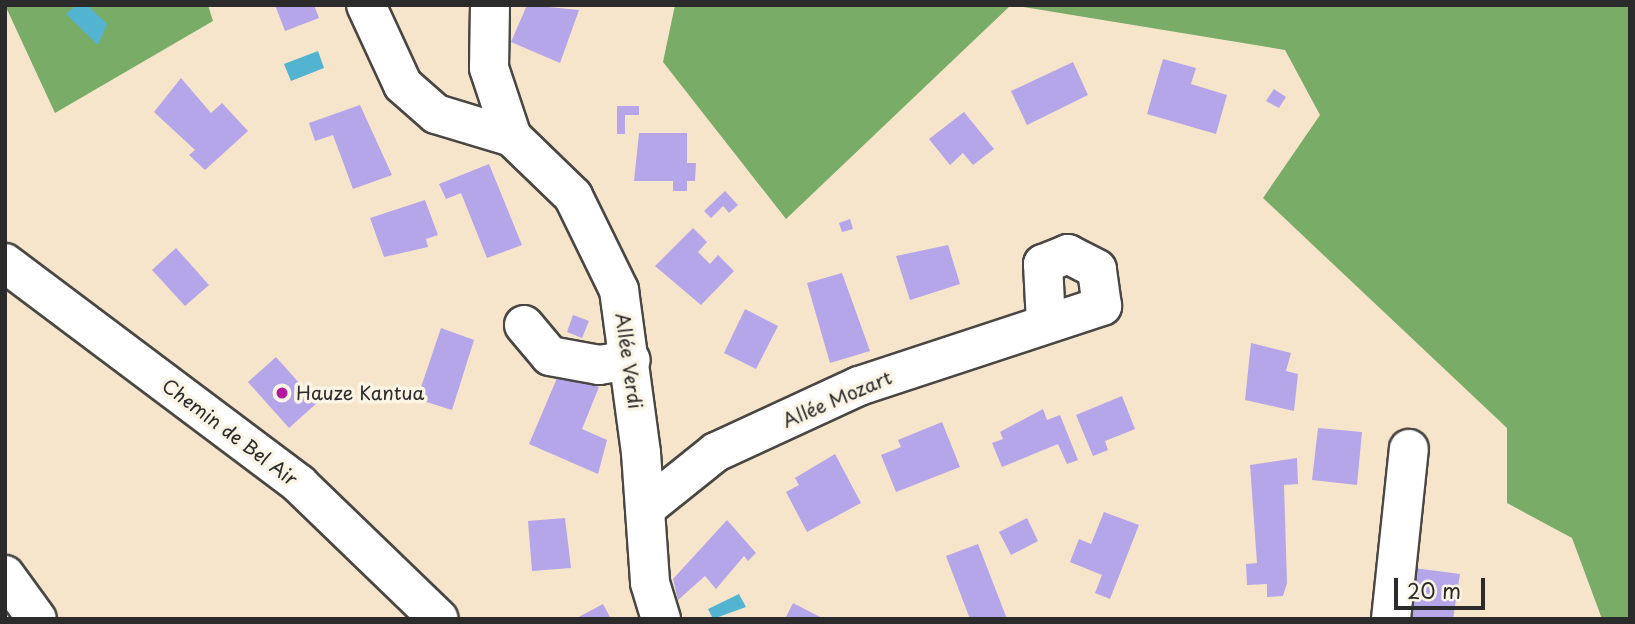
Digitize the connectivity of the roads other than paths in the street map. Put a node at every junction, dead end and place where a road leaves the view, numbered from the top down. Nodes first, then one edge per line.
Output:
1 (366, 5) edge
2 (490, 5) edge
3 (512, 137) junction
4 (5, 263) edge
5 (1046, 324) dead end
6 (524, 325) dead end
7 (631, 360) junction
8 (1409, 449) dead end
9 (646, 508) junction
10 (5, 575) edge
11 (37, 619) edge
12 (439, 619) edge
13 (661, 619) edge
14 (1391, 619) edge

1 - 3 street, Allée Verdi
2 - 3 street, Allée Verdi
3 - 7 street, Allée Verdi
4 - 12 street, Chemin de Bel Air
5 - 9 street, Allée Mozart
6 - 7 street
7 - 9 street, Allée Verdi
8 - 14 street
9 - 13 street, Allée Verdi
10 - 11 street

